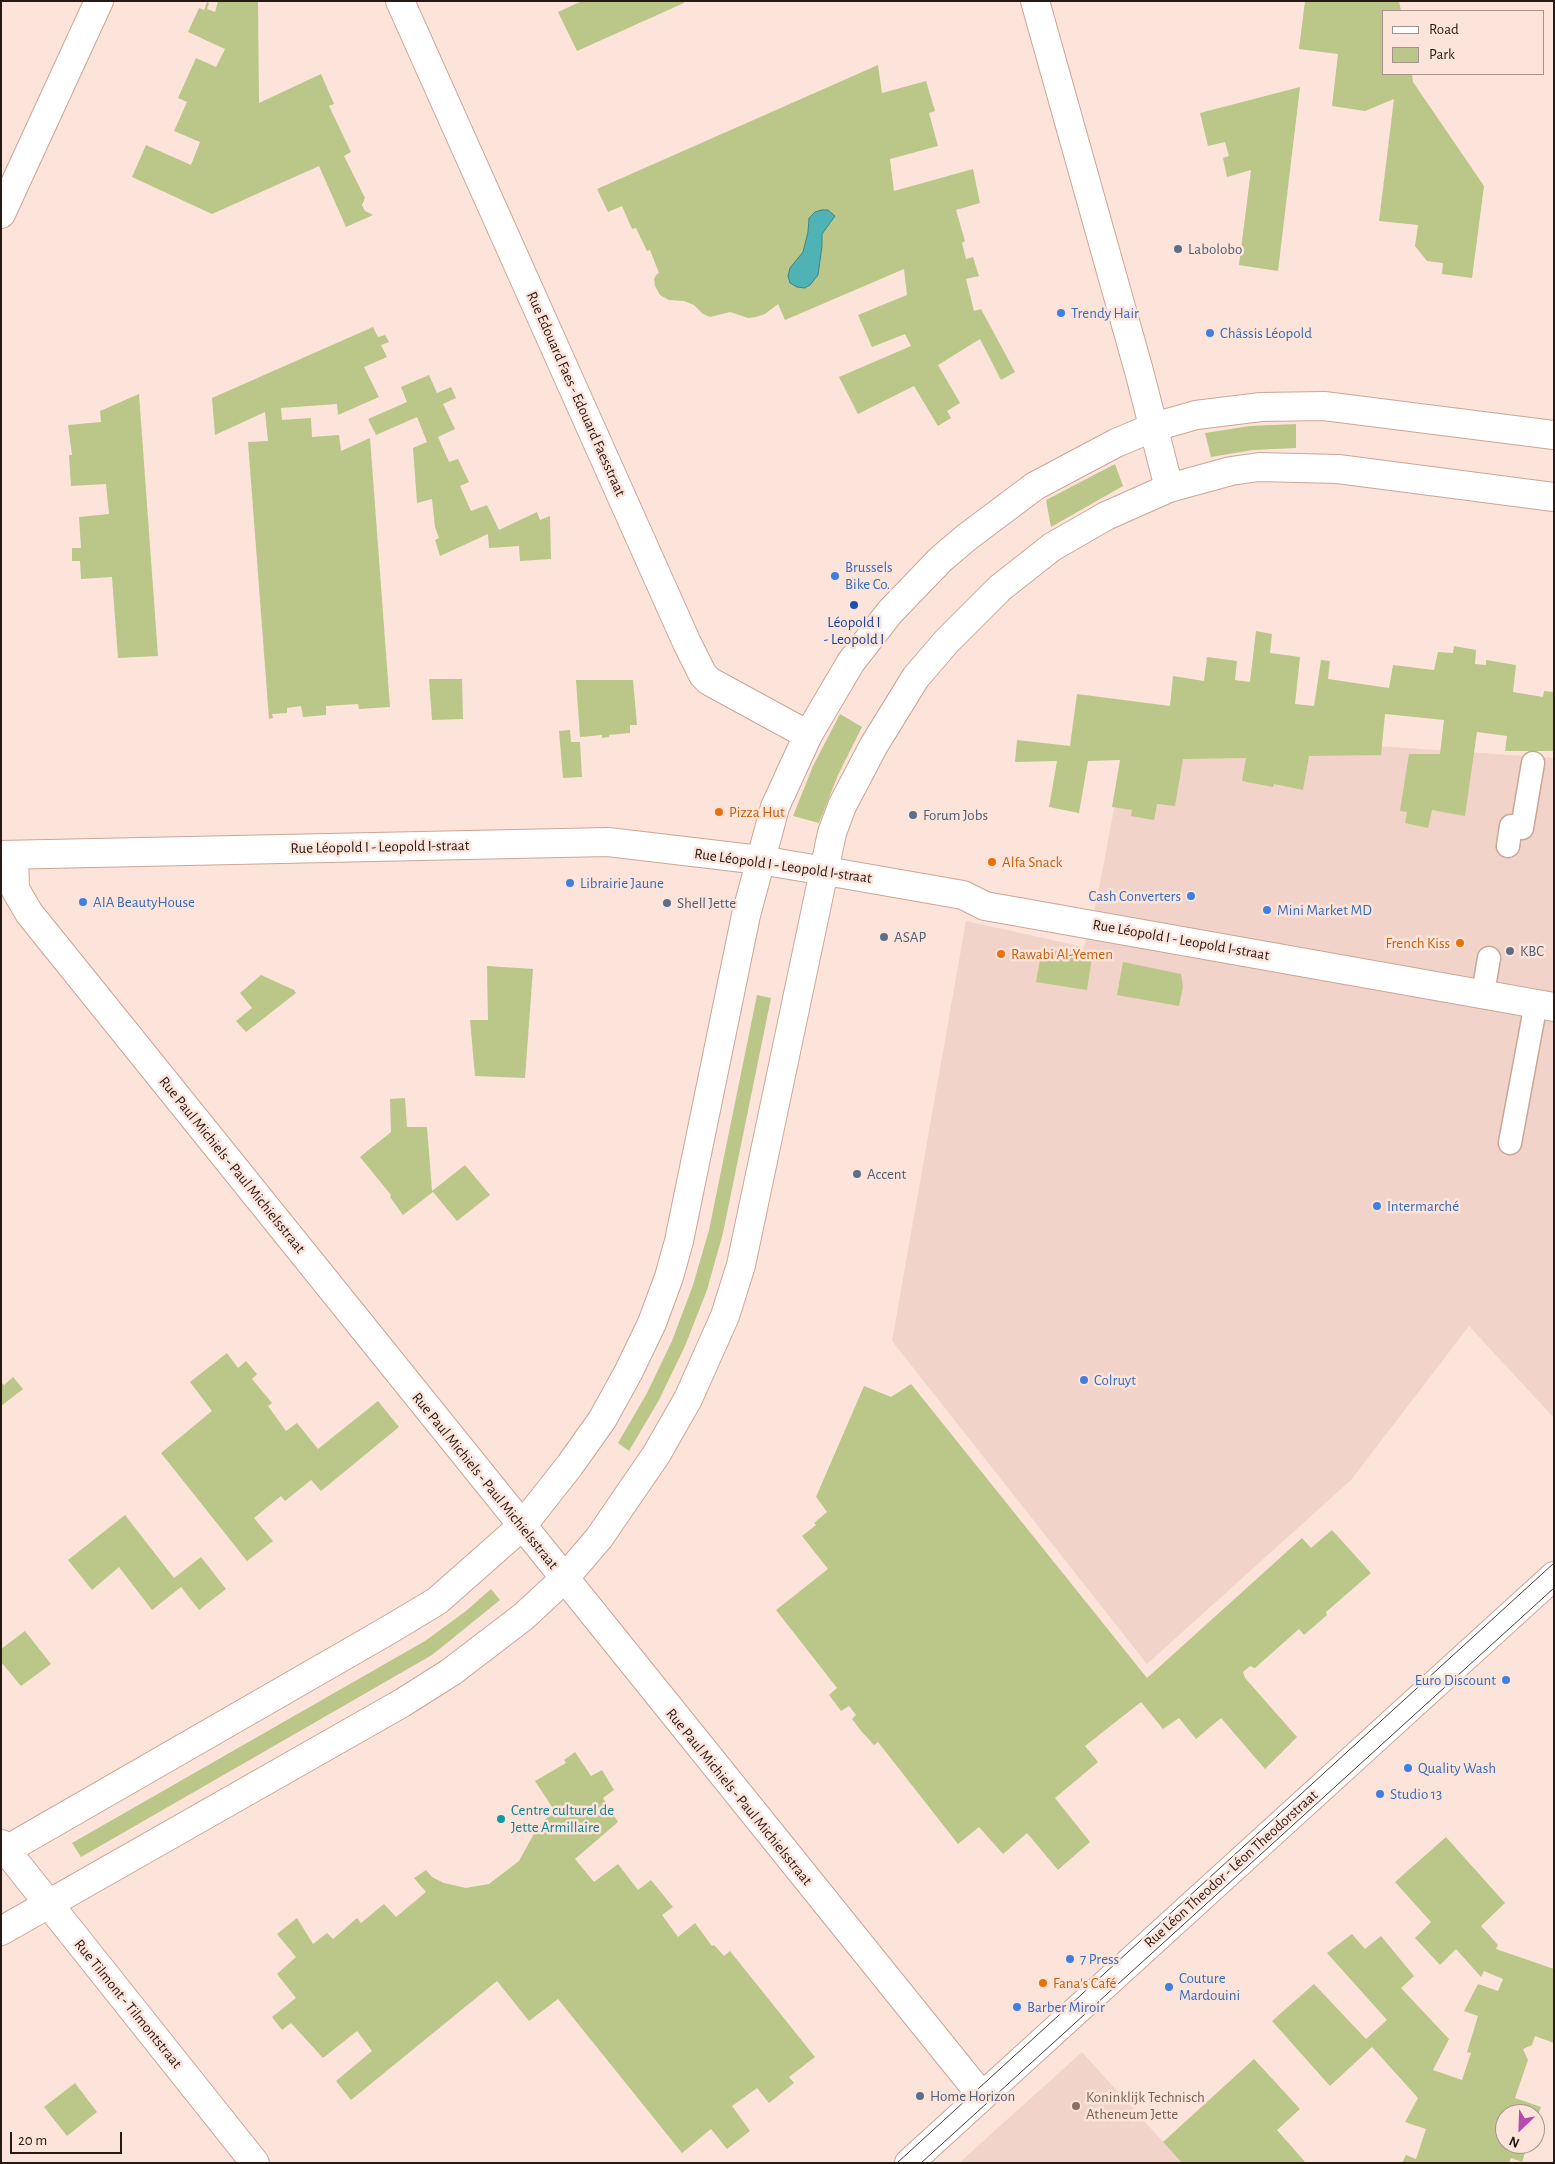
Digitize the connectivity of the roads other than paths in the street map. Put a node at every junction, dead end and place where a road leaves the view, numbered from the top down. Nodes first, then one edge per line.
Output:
1 (99, 1) edge
2 (400, 1) edge
3 (1035, 1) edge
4 (1, 214) edge
5 (1154, 426) junction
6 (1554, 435) edge
7 (1169, 488) junction
8 (1554, 497) edge
9 (808, 735) junction
10 (1534, 763) dead end
11 (1508, 846) dead end
12 (8, 855) edge
13 (760, 860) junction
14 (824, 871) junction
15 (1489, 958) dead end
16 (1483, 993) junction
17 (1545, 1005) edge
18 (1510, 1143) dead end
19 (522, 1526) junction
20 (1554, 1576) edge
21 (564, 1578) junction
22 (3, 1849) edge
23 (49, 1904) junction
24 (1, 1931) edge
25 (982, 2096) junction
26 (255, 2163) edge
27 (909, 2163) edge

1 - 4 street
2 - 9 street, Rue Edouard Faes - Edouard Faesstraat
3 - 5 street
5 - 6 street
5 - 7 street
5 - 9 street
7 - 8 street
7 - 14 street
9 - 13 street
10 - 11 lane
12 - 13 street, Rue Léopold I - Leopold I-straat
12 - 19 street, Rue Paul Michiels - Paul Michielsstraat
13 - 14 street, Rue Léopold I - Leopold I-straat
13 - 19 street
14 - 16 street, Rue Léopold I - Leopold I-straat
14 - 21 street
15 - 16 lane
16 - 17 street, Rue Léopold I - Leopold I-straat
17 - 18 lane
19 - 21 street, Rue Paul Michiels - Paul Michielsstraat
19 - 22 street
20 - 25 street, Rue Léon Theodor - Léon Theodorstraat
21 - 23 street
21 - 25 street, Rue Paul Michiels - Paul Michielsstraat
22 - 23 street, Rue Tilmont - Tilmontstraat
23 - 24 street
23 - 26 street, Rue Tilmont - Tilmontstraat
25 - 27 street, Rue Léon Theodor - Léon Theodorstraat

